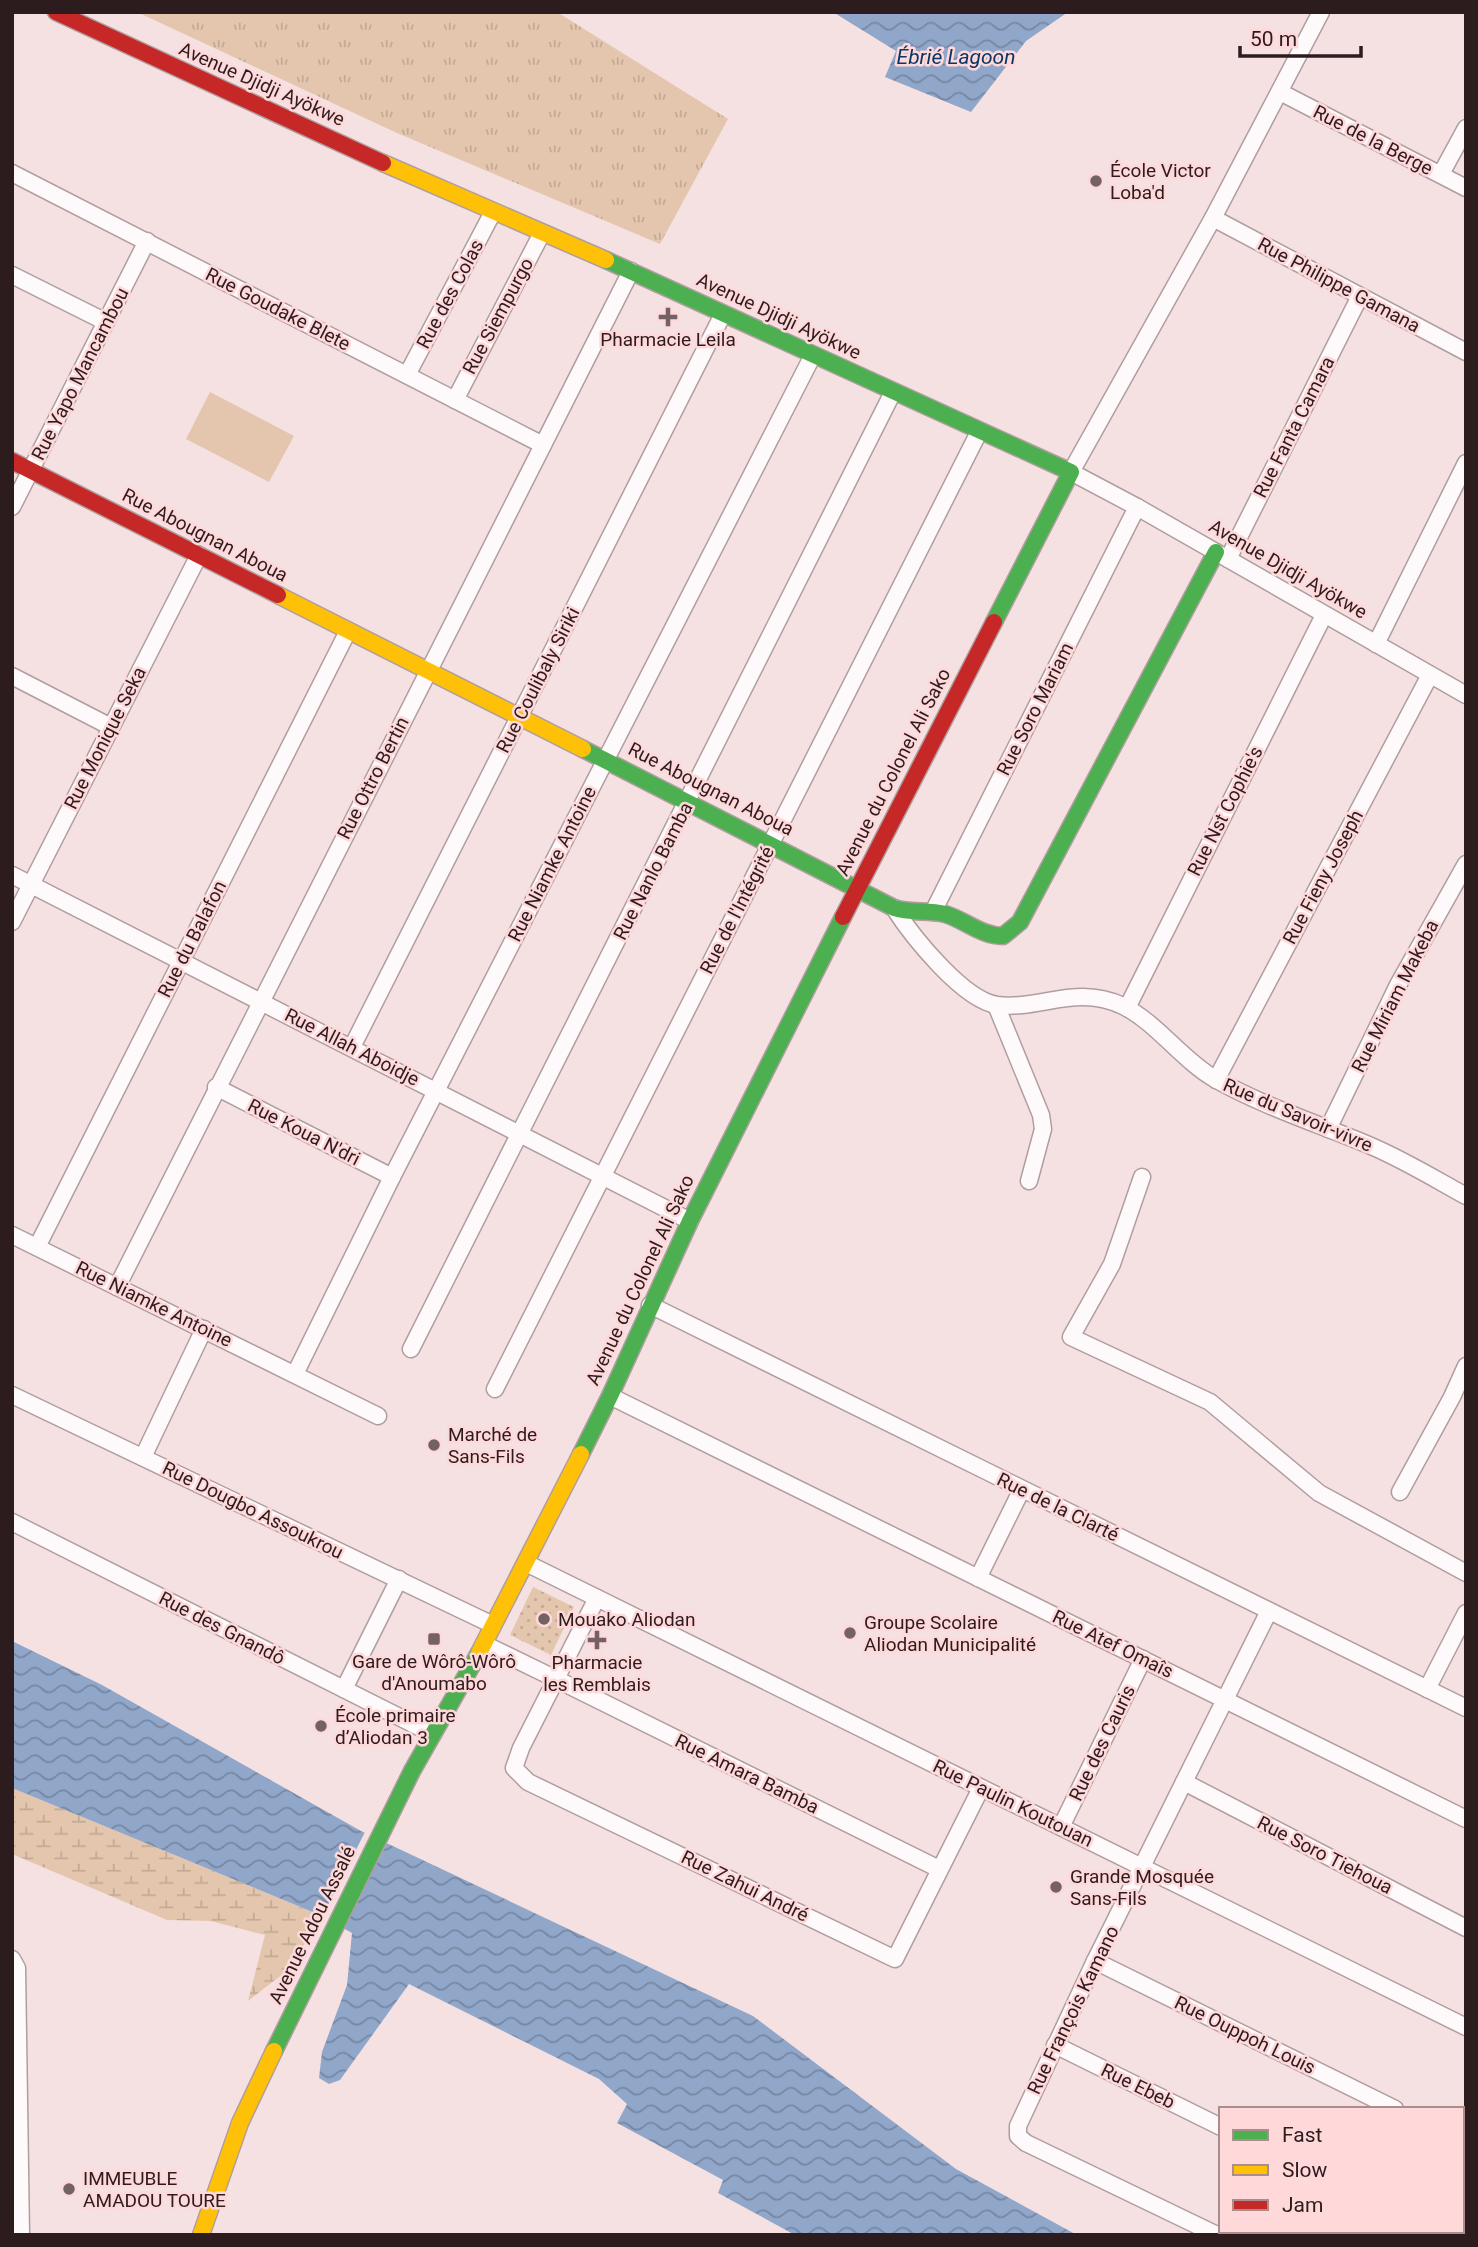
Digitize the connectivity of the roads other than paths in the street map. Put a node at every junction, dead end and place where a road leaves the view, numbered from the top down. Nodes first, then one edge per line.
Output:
1 (56, 12) edge
2 (1321, 12) edge
3 (1280, 92) junction
4 (1466, 128) edge
5 (12, 173) edge
6 (1440, 174) junction
7 (1466, 188) edge
8 (493, 212) junction
9 (1213, 218) junction
10 (542, 233) junction
11 (147, 241) junction
12 (631, 271) junction
13 (12, 275) edge
14 (1360, 296) junction
15 (723, 314) junction
16 (106, 322) junction
17 (1466, 352) edge
18 (813, 355) junction
19 (407, 375) junction
20 (893, 392) junction
21 (455, 400) junction
22 (979, 432) junction
23 (543, 445) junction
24 (12, 461) edge
25 (1466, 463) edge
26 (31, 470) junction
27 (1071, 472) junction
28 (12, 507) edge
29 (1137, 507) junction
30 (199, 555) junction
31 (1222, 556) junction
32 (1324, 615) junction
33 (348, 631) junction
34 (1376, 644) junction
35 (428, 670) junction
36 (1430, 675) junction
37 (12, 676) edge
38 (1466, 695) edge
39 (519, 716) junction
40 (111, 727) junction
41 (606, 760) junction
42 (688, 801) junction
43 (771, 843) junction
44 (1466, 864) edge
45 (12, 875) edge
46 (32, 884) junction
47 (858, 887) junction
48 (894, 908) junction
49 (933, 912) junction
50 (12, 922) edge
51 (181, 960) junction
52 (260, 1000) junction
53 (996, 1005) junction
54 (1127, 1008) junction
55 (352, 1047) junction
56 (1216, 1080) junction
57 (216, 1087) junction
58 (437, 1090) junction
59 (1328, 1129) junction
60 (521, 1133) junction
61 (603, 1174) junction
62 (392, 1177) junction
63 (1142, 1177) dead end
64 (1029, 1181) dead end
65 (1466, 1196) edge
66 (690, 1221) junction
67 (12, 1235) edge
68 (37, 1247) junction
69 (117, 1287) junction
70 (650, 1305) junction
71 (204, 1329) junction
72 (411, 1349) dead end
73 (1466, 1366) edge
74 (295, 1374) junction
75 (495, 1388) dead end
76 (12, 1395) edge
77 (610, 1396) junction
78 (378, 1416) dead end
79 (143, 1457) junction
80 (1022, 1489) junction
81 (1400, 1492) dead end
82 (12, 1521) edge
83 (526, 1563) junction
84 (1466, 1573) edge
85 (978, 1578) junction
86 (398, 1579) junction
87 (597, 1598) junction
88 (1269, 1611) junction
89 (1466, 1613) edge
90 (494, 1625) junction
91 (484, 1644) junction
92 (1143, 1659) junction
93 (556, 1679) junction
94 (344, 1689) junction
95 (1427, 1689) junction
96 (1226, 1700) junction
97 (1466, 1709) edge
98 (433, 1734) junction
99 (1184, 1782) junction
100 (981, 1788) junction
101 (1466, 1819) edge
102 (1061, 1827) junction
103 (1143, 1868) junction
104 (939, 1869) junction
105 (1466, 1927) edge
106 (12, 1959) edge
107 (1095, 1961) junction
108 (1466, 2027) edge
109 (1055, 2045) junction
110 (1391, 2107) edge
111 (16, 2112) edge
112 (1219, 2126) edge
113 (21, 2235) edge
114 (201, 2235) edge
115 (1217, 2235) edge

1 - 8 street, Avenue Djidji Ayökwe
2 - 3 street, Avenue du Colonel Ali Sako
3 - 6 street, Rue de la Berge
3 - 9 street, Avenue du Colonel Ali Sako
4 - 6 street
5 - 11 street, Rue Goudake Blete
6 - 7 street, Rue de la Berge
8 - 10 street, Avenue Djidji Ayökwe
8 - 19 street, Rue des Colas
9 - 14 street, Rue Philippe Gamana
9 - 27 street, Avenue du Colonel Ali Sako
10 - 12 street, Avenue Djidji Ayökwe
10 - 21 street, Rue Siempurgo
11 - 16 street, Rue Yapo Mancambou
11 - 19 street, Rue Goudake Blete
12 - 15 street, Avenue Djidji Ayökwe
12 - 23 street, Rue Ottro Bertin
13 - 16 street
14 - 17 street, Rue Philippe Gamana
14 - 31 street, Rue Fanta Camara
15 - 18 street, Avenue Djidji Ayökwe
15 - 39 street, Rue Coulibaly Siriki
16 - 26 street, Rue Yapo Mancambou
18 - 20 street, Avenue Djidji Ayökwe
18 - 41 street, Rue Niamke Antoine
19 - 21 street, Rue Goudake Blete
20 - 22 street, Avenue Djidji Ayökwe
20 - 42 street, Rue Nanlo Bamba
21 - 23 street, Rue Goudake Blete
22 - 27 street, Avenue Djidji Ayökwe
22 - 43 street, Rue de l'Intégrité
23 - 35 street, Rue Ottro Bertin
24 - 26 street, Rue Abougnan Aboua
25 - 34 street
26 - 28 street, Rue Yapo Mancambou
26 - 30 street, Rue Abougnan Aboua
27 - 29 street, Avenue Djidji Ayökwe
27 - 47 street, Avenue du Colonel Ali Sako
29 - 31 street, Avenue Djidji Ayökwe
29 - 49 street, Rue Soro Mariam
30 - 33 street, Rue Abougnan Aboua
30 - 40 street, Rue Monique Seka
31 - 32 street, Avenue Djidji Ayökwe
31 - 49 street, Rue Abougnan Aboua
32 - 34 street, Avenue Djidji Ayökwe
32 - 54 street, Rue Nst Cophie's
33 - 35 street, Rue Abougnan Aboua
33 - 51 street, Rue du Balafon
34 - 36 street, Avenue Djidji Ayökwe
35 - 39 street, Rue Abougnan Aboua
35 - 52 street, Rue Ottro Bertin
36 - 38 street, Avenue Djidji Ayökwe
36 - 56 street, Rue Fieny Joseph
37 - 40 street
39 - 41 street, Rue Abougnan Aboua
39 - 55 street, Rue Coulibaly Siriki
40 - 46 street, Rue Monique Seka
41 - 42 street, Rue Abougnan Aboua
41 - 58 street, Rue Niamke Antoine
42 - 43 street, Rue Abougnan Aboua
42 - 60 street, Rue Nanlo Bamba
43 - 47 street, Rue Abougnan Aboua
43 - 61 street, Rue de l'Intégrité
44 - 59 street, Rue Miriam Makeba
45 - 46 street, Rue Allah Aboidje
46 - 50 street, Rue Monique Seka
46 - 51 street, Rue Allah Aboidje
47 - 48 street, Rue Abougnan Aboua
47 - 66 street, Avenue du Colonel Ali Sako
48 - 49 street, Rue Abougnan Aboua
48 - 53 street
51 - 52 street, Rue Allah Aboidje
51 - 68 street, Rue du Balafon
52 - 55 street, Rue Allah Aboidje
52 - 57 street, Rue Ottro Bertin
53 - 54 street, Rue du Savoir-vivre
53 - 64 street
54 - 56 street, Rue du Savoir-vivre
55 - 58 street, Rue Allah Aboidje
56 - 59 street, Rue du Savoir-vivre
57 - 62 street, Rue Koua N'dri
57 - 69 street, Rue Ottro Bertin
58 - 60 street, Rue Allah Aboidje
58 - 62 street, Rue Niamke Antoine
59 - 65 street, Rue du Savoir-vivre
60 - 61 street, Rue Allah Aboidje
60 - 72 street, Rue Nanlo Bamba
61 - 66 street, Rue Allah Aboidje
61 - 75 street, Rue de l'Intégrité
62 - 74 street, Rue Niamke Antoine
63 - 84 street
66 - 70 street, Avenue du Colonel Ali Sako
67 - 68 street, Rue Niamke Antoine
68 - 69 street, Rue Niamke Antoine
69 - 71 street, Rue Niamke Antoine
70 - 77 street, Avenue du Colonel Ali Sako
70 - 80 street, Rue de la Clarté
71 - 74 street, Rue Niamke Antoine
71 - 79 street
73 - 81 street
74 - 78 street, Rue Niamke Antoine
76 - 79 street, Rue Dougbo Assoukrou
77 - 83 street, Avenue du Colonel Ali Sako
77 - 85 street, Rue Atef Omaîs
79 - 86 street, Rue Dougbo Assoukrou
80 - 85 street
80 - 88 street, Rue de la Clarté
82 - 94 street, Rue des Gnandô
83 - 87 street, Rue Paulin Koutouan
83 - 90 street, Avenue du Colonel Ali Sako
85 - 92 street, Rue Atef Omaîs
86 - 90 street, Rue Dougbo Assoukrou
86 - 94 street
87 - 93 street
87 - 100 street, Rue Paulin Koutouan
88 - 95 street, Rue de la Clarté
88 - 96 street, Rue François Kamano
89 - 95 street
90 - 91 street, Avenue Adou Assalé
91 - 93 street, Rue Amara Bamba
91 - 98 street, Avenue Adou Assalé
92 - 96 street, Rue Atef Omaîs
92 - 102 street, Rue des Cauris
93 - 104 street, Rue Amara Bamba
93 - 104 street, Rue Zahui André
94 - 98 street, Rue des Gnandô
95 - 97 street, Rue de la Clarté
96 - 99 street, Rue François Kamano
96 - 101 street, Rue Atef Omaîs
98 - 114 street, Avenue Adou Assalé
99 - 103 street, Rue François Kamano
99 - 105 street, Rue Soro Tiehoua
100 - 102 street, Rue Paulin Koutouan
100 - 104 street, Rue Zahui André
102 - 103 street, Rue Paulin Koutouan
103 - 107 street, Rue François Kamano
103 - 108 street, Rue Paulin Koutouan
106 - 111 street
107 - 109 street, Rue François Kamano
107 - 110 street, Rue Ouppoh Louis
109 - 112 street, Rue Ebeb
109 - 115 street, Rue François Kamano
111 - 113 street

